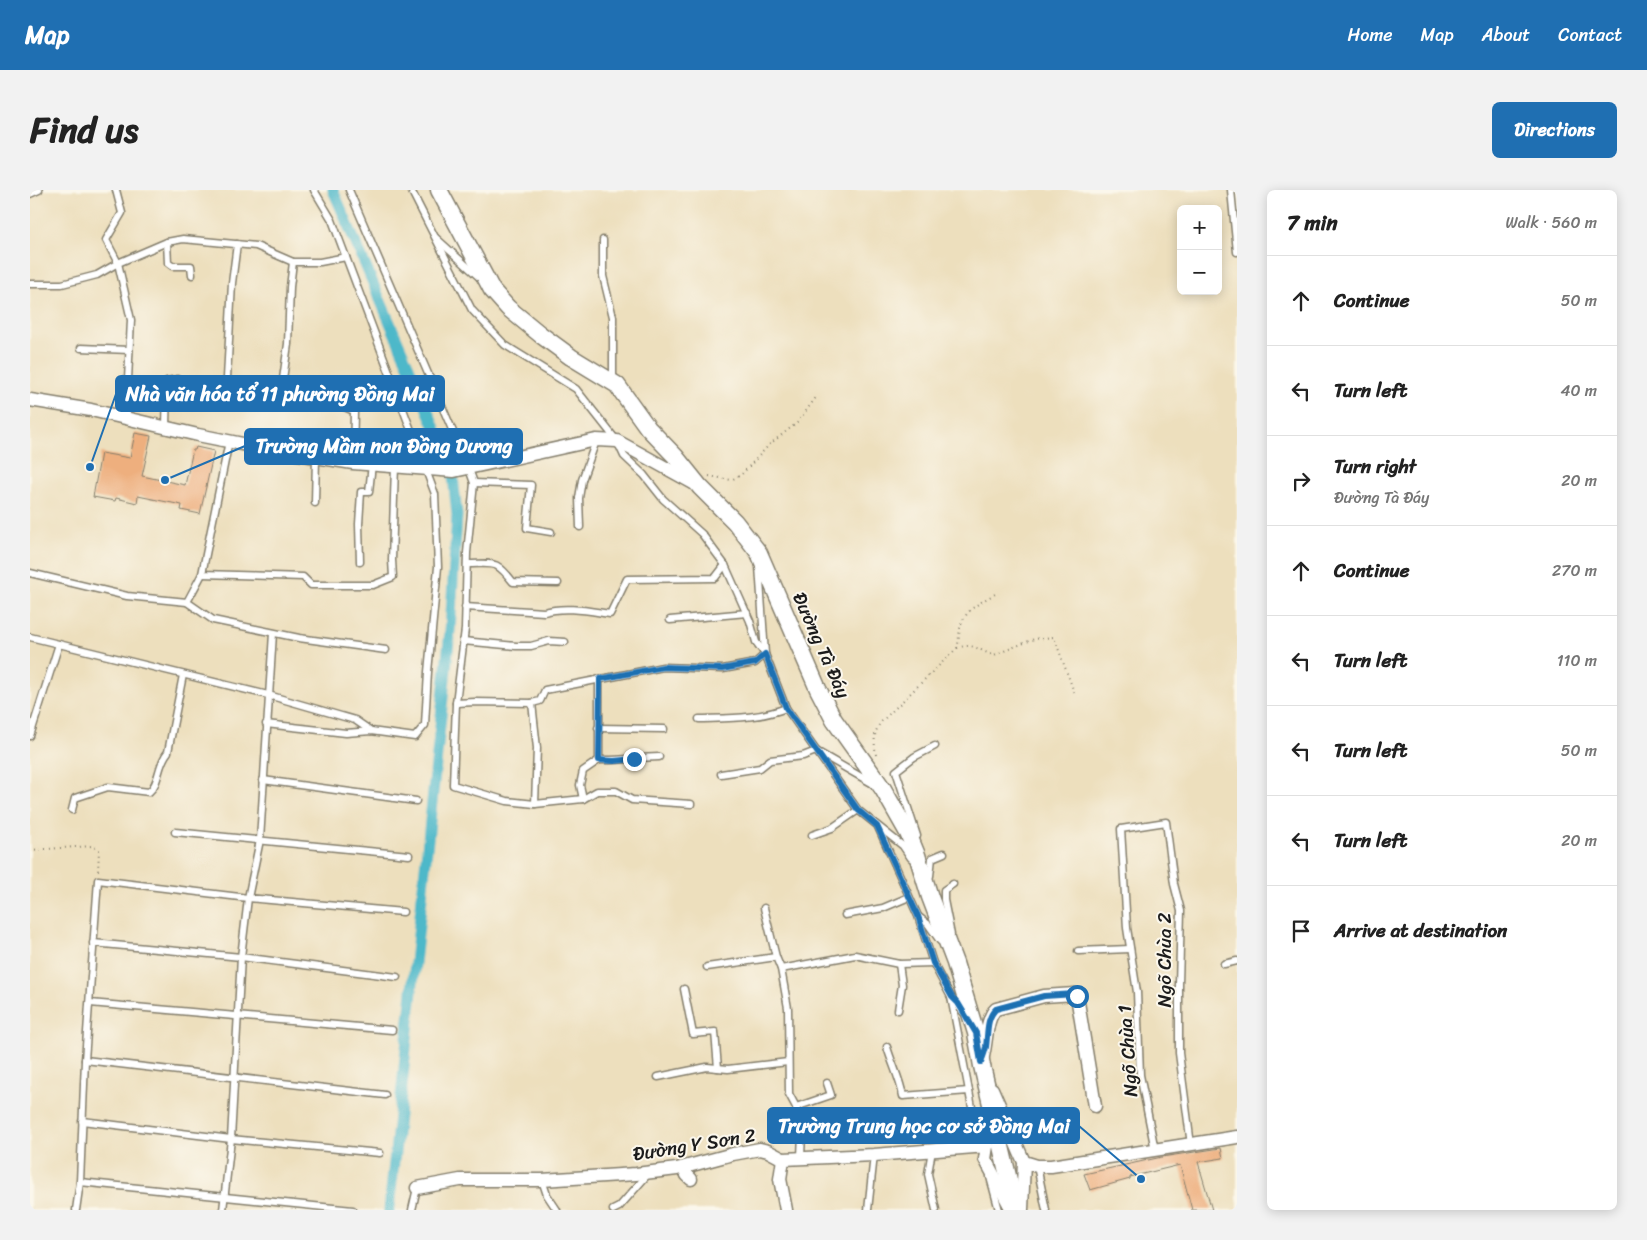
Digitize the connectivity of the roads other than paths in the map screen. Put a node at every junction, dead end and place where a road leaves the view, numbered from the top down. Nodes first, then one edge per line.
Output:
1 (39, 190) edge
2 (116, 190) edge
3 (314, 190) edge
4 (349, 190) edge
5 (411, 190) edge
6 (439, 190) edge
7 (1231, 190) edge
8 (30, 194) edge
9 (433, 235) junction
10 (603, 240) dead end
11 (167, 242) junction
12 (237, 244) junction
13 (1237, 252) edge
14 (346, 257) junction
15 (293, 262) junction
16 (118, 263) junction
17 (192, 275) dead end
18 (30, 284) edge
19 (492, 290) junction
20 (82, 348) dead end
21 (129, 350) junction
22 (227, 378) dead end
23 (178, 379) dead end
24 (613, 382) junction
25 (281, 393) dead end
26 (30, 400) edge
27 (328, 400) dead end
28 (126, 419) junction
29 (166, 428) junction
30 (596, 440) junction
31 (229, 441) junction
32 (617, 441) junction
33 (316, 457) junction
34 (353, 463) junction
35 (372, 464) junction
36 (395, 466) junction
37 (425, 469) junction
38 (469, 469) junction
39 (702, 480) junction
40 (474, 483) junction
41 (315, 503) dead end
42 (580, 527) dead end
43 (551, 532) dead end
44 (759, 553) junction
45 (360, 562) dead end
46 (467, 564) junction
47 (726, 565) junction
48 (30, 573) edge
49 (202, 574) junction
50 (558, 583) dead end
51 (187, 602) junction
52 (466, 607) junction
53 (747, 614) junction
54 (670, 620) dead end
55 (273, 633) junction
56 (30, 637) edge
57 (463, 641) junction
58 (565, 642) dead end
59 (59, 644) junction
60 (386, 650) dead end
61 (765, 654) junction
62 (183, 675) junction
63 (600, 679) junction
64 (268, 695) junction
65 (456, 703) junction
66 (532, 703) junction
67 (786, 708) junction
68 (699, 719) dead end
69 (266, 724) junction
70 (598, 728) junction
71 (664, 729) dead end
72 (371, 730) junction
73 (30, 736) edge
74 (935, 746) dead end
75 (816, 751) junction
76 (659, 757) dead end
77 (599, 760) junction
78 (720, 774) dead end
79 (263, 780) junction
80 (883, 789) junction
81 (583, 799) junction
82 (416, 801) dead end
83 (535, 804) junction
84 (691, 804) dead end
85 (72, 810) dead end
86 (858, 810) junction
87 (877, 826) junction
88 (1121, 828) joint
89 (175, 832) dead end
90 (812, 835) dead end
91 (260, 840) junction
92 (944, 853) dead end
93 (409, 855) dead end
94 (919, 861) junction
95 (953, 884) dead end
96 (909, 897) junction
97 (930, 897) junction
98 (248, 898) junction
99 (764, 908) dead end
100 (403, 912) dead end
101 (845, 915) dead end
102 (918, 916) junction
103 (93, 942) junction
104 (1130, 949) junction
105 (1078, 951) dead end
106 (776, 957) junction
107 (241, 958) junction
108 (954, 959) junction
109 (1237, 961) edge
110 (933, 963) junction
111 (899, 964) junction
112 (1224, 964) dead end
113 (707, 966) dead end
114 (781, 969) junction
115 (397, 977) dead end
116 (684, 989) dead end
117 (952, 997) junction
118 (90, 1003) junction
119 (898, 1010) dead end
120 (238, 1016) junction
121 (392, 1030) dead end
122 (976, 1033) junction
123 (887, 1047) dead end
124 (85, 1060) junction
125 (788, 1062) junction
126 (982, 1064) junction
127 (718, 1068) junction
128 (234, 1077) junction
129 (658, 1077) dead end
130 (827, 1083) dead end
131 (969, 1091) junction
132 (385, 1095) dead end
133 (1095, 1106) dead end
134 (796, 1108) junction
135 (82, 1121) junction
136 (1237, 1137) edge
137 (230, 1139) junction
138 (1191, 1145) junction
139 (987, 1146) junction
140 (932, 1150) junction
141 (1155, 1150) junction
142 (380, 1153) dead end
143 (874, 1154) junction
144 (801, 1158) junction
145 (783, 1159) junction
146 (985, 1159) junction
147 (1031, 1164) junction
148 (649, 1172) junction
149 (542, 1180) junction
150 (80, 1182) junction
151 (417, 1188) joint
152 (223, 1196) junction
153 (76, 1210) edge
154 (223, 1210) edge
155 (353, 1210) edge
156 (412, 1210) edge
157 (557, 1210) edge
158 (613, 1210) edge
159 (786, 1210) edge
160 (868, 1210) edge
161 (936, 1210) edge
162 (999, 1210) edge
163 (1020, 1210) edge
164 (1046, 1210) edge

1 - 8 lane
2 - 16 lane
3 - 14 lane
4 - 38 lane
5 - 9 lane
6 - 19 street, Đường Tà Đáy
7 - 13 lane
9 - 19 lane
9 - 32 lane
10 - 24 lane
11 - 12 lane
11 - 16 lane
11 - 17 lane
12 - 15 lane
12 - 22 lane
14 - 15 lane
14 - 37 lane
15 - 25 lane
16 - 18 lane
16 - 21 lane
19 - 24 street, Đường Tà Đáy
20 - 21 lane
21 - 28 lane
23 - 29 lane
24 - 39 street, Đường Tà Đáy
26 - 28 street
27 - 34 lane
28 - 29 street
29 - 31 street
30 - 32 street
30 - 38 street
30 - 42 lane
31 - 33 street
31 - 49 lane
32 - 39 street
32 - 47 lane
33 - 34 street
33 - 41 lane
34 - 35 street
35 - 36 street
35 - 45 lane
36 - 37 street
36 - 49 lane
37 - 38 street
37 - 72 lane
38 - 40 lane
39 - 44 street, Đường Tà Đáy
40 - 43 lane
40 - 46 lane
44 - 61 lane
44 - 80 street, Đường Tà Đáy
46 - 50 lane
46 - 52 lane
47 - 52 lane
47 - 53 lane
48 - 51 lane
49 - 51 lane
51 - 55 lane
52 - 57 lane
53 - 54 lane
53 - 61 lane
55 - 60 lane
55 - 64 lane
56 - 59 lane
57 - 58 lane
57 - 65 lane
59 - 62 lane
59 - 73 lane
61 - 63 lane
61 - 67 lane
62 - 64 lane
62 - 85 lane
63 - 66 lane
63 - 70 lane
64 - 69 lane
64 - 72 lane
65 - 66 lane
65 - 83 lane
66 - 83 lane
67 - 68 lane
67 - 75 lane
69 - 72 lane
69 - 79 lane
70 - 71 lane
70 - 77 lane
74 - 94 lane
75 - 78 lane
75 - 80 lane
75 - 86 lane
76 - 77 lane
77 - 81 lane
79 - 82 lane
79 - 91 lane
80 - 94 street, Đường Tà Đáy
81 - 83 lane
81 - 84 lane
86 - 87 lane
86 - 90 lane
87 - 94 lane
87 - 96 lane
88 - 104 lane, Ngõ Chùa 1
88 - 138 lane, Ngõ Chùa 2
89 - 91 lane
91 - 93 lane
91 - 98 lane
92 - 97 lane
94 - 97 street, Đường Tà Đáy
95 - 108 lane
96 - 101 lane
96 - 102 lane
97 - 108 street, Đường Tà Đáy
98 - 100 lane
98 - 103 lane
98 - 107 lane
99 - 106 lane
102 - 108 lane
102 - 110 lane
103 - 107 lane
103 - 118 lane
104 - 105 lane
104 - 141 lane, Ngõ Chùa 1
106 - 113 lane
106 - 114 lane
107 - 115 lane
107 - 120 lane
108 - 122 street, Đường Tà Đáy
109 - 112 lane
110 - 111 lane
110 - 117 lane
111 - 114 lane
111 - 119 lane
114 - 125 lane
116 - 127 lane
117 - 122 lane
117 - 131 lane
118 - 120 lane
118 - 124 lane
120 - 121 lane
120 - 128 lane
122 - 126 street, Đường Tà Đáy
123 - 131 lane
124 - 128 lane
124 - 135 lane
125 - 127 lane
125 - 134 lane
126 - 133 street
126 - 147 street
126 - 163 street, Đường Tà Đáy
127 - 129 lane
128 - 132 lane
128 - 137 lane
130 - 134 lane
131 - 139 lane
134 - 144 lane
135 - 137 lane
135 - 150 lane
136 - 138 street
137 - 142 lane
137 - 152 lane
138 - 141 street
139 - 140 street, Đường Y Sơn 2
139 - 146 street
140 - 143 street, Đường Y Sơn 2
140 - 161 lane
141 - 147 street
143 - 144 street, Đường Y Sơn 2
143 - 160 lane
144 - 145 street, Đường Y Sơn 2
145 - 148 street, Đường Y Sơn 2
145 - 159 street
146 - 162 lane
146 - 163 street
147 - 163 street
147 - 164 lane
148 - 149 street, Đường Y Sơn 2
148 - 158 lane
149 - 151 street, Đường Y Sơn 2
149 - 157 lane
150 - 152 lane
150 - 153 lane
151 - 156 lane, Đường Y Sơn 2
152 - 154 lane
152 - 155 lane

